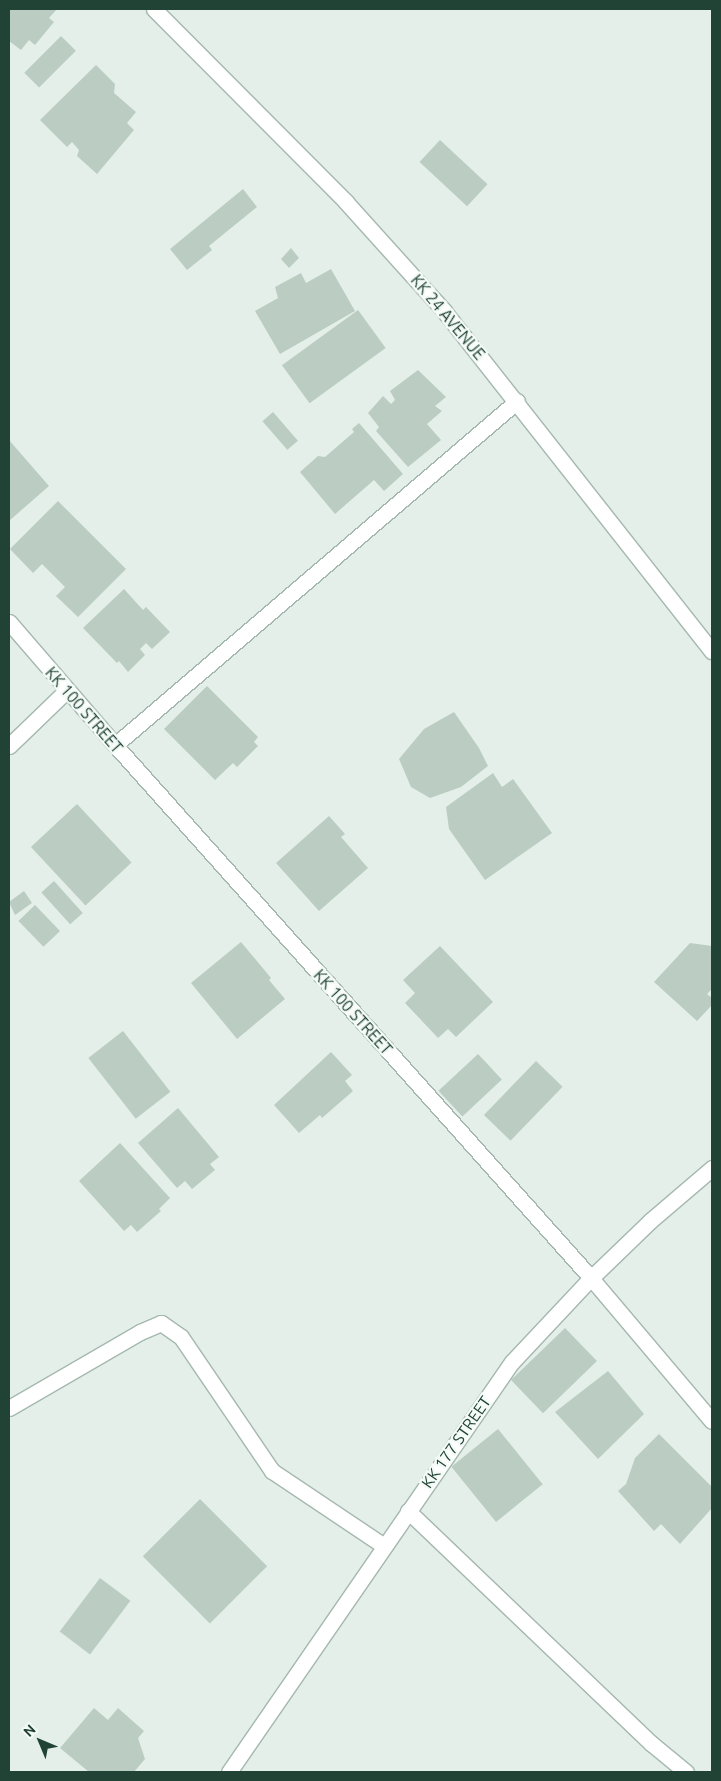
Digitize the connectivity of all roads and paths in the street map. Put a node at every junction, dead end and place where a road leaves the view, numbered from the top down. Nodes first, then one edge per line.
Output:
1 (154, 9) edge
2 (518, 401) junction
3 (9, 622) edge
4 (712, 651) edge
5 (67, 690) junction
6 (115, 745) junction
7 (9, 746) edge
8 (712, 1168) edge
9 (590, 1278) junction
10 (9, 1408) edge
11 (712, 1421) edge
12 (408, 1511) junction
13 (384, 1546) junction
14 (229, 1772) edge
15 (686, 1772) edge

1 - 2 street, KK 24 AVENUE
2 - 4 street, KK 24 AVENUE
2 - 6 street
3 - 5 street, KK 100 STREET
5 - 6 street, KK 100 STREET
5 - 7 street
6 - 9 street, KK 100 STREET
8 - 9 street
9 - 11 street
9 - 12 street, KK 177 STREET
10 - 13 street
12 - 13 street, KK 177 STREET
12 - 15 street
13 - 14 street, KK 177 STREET

